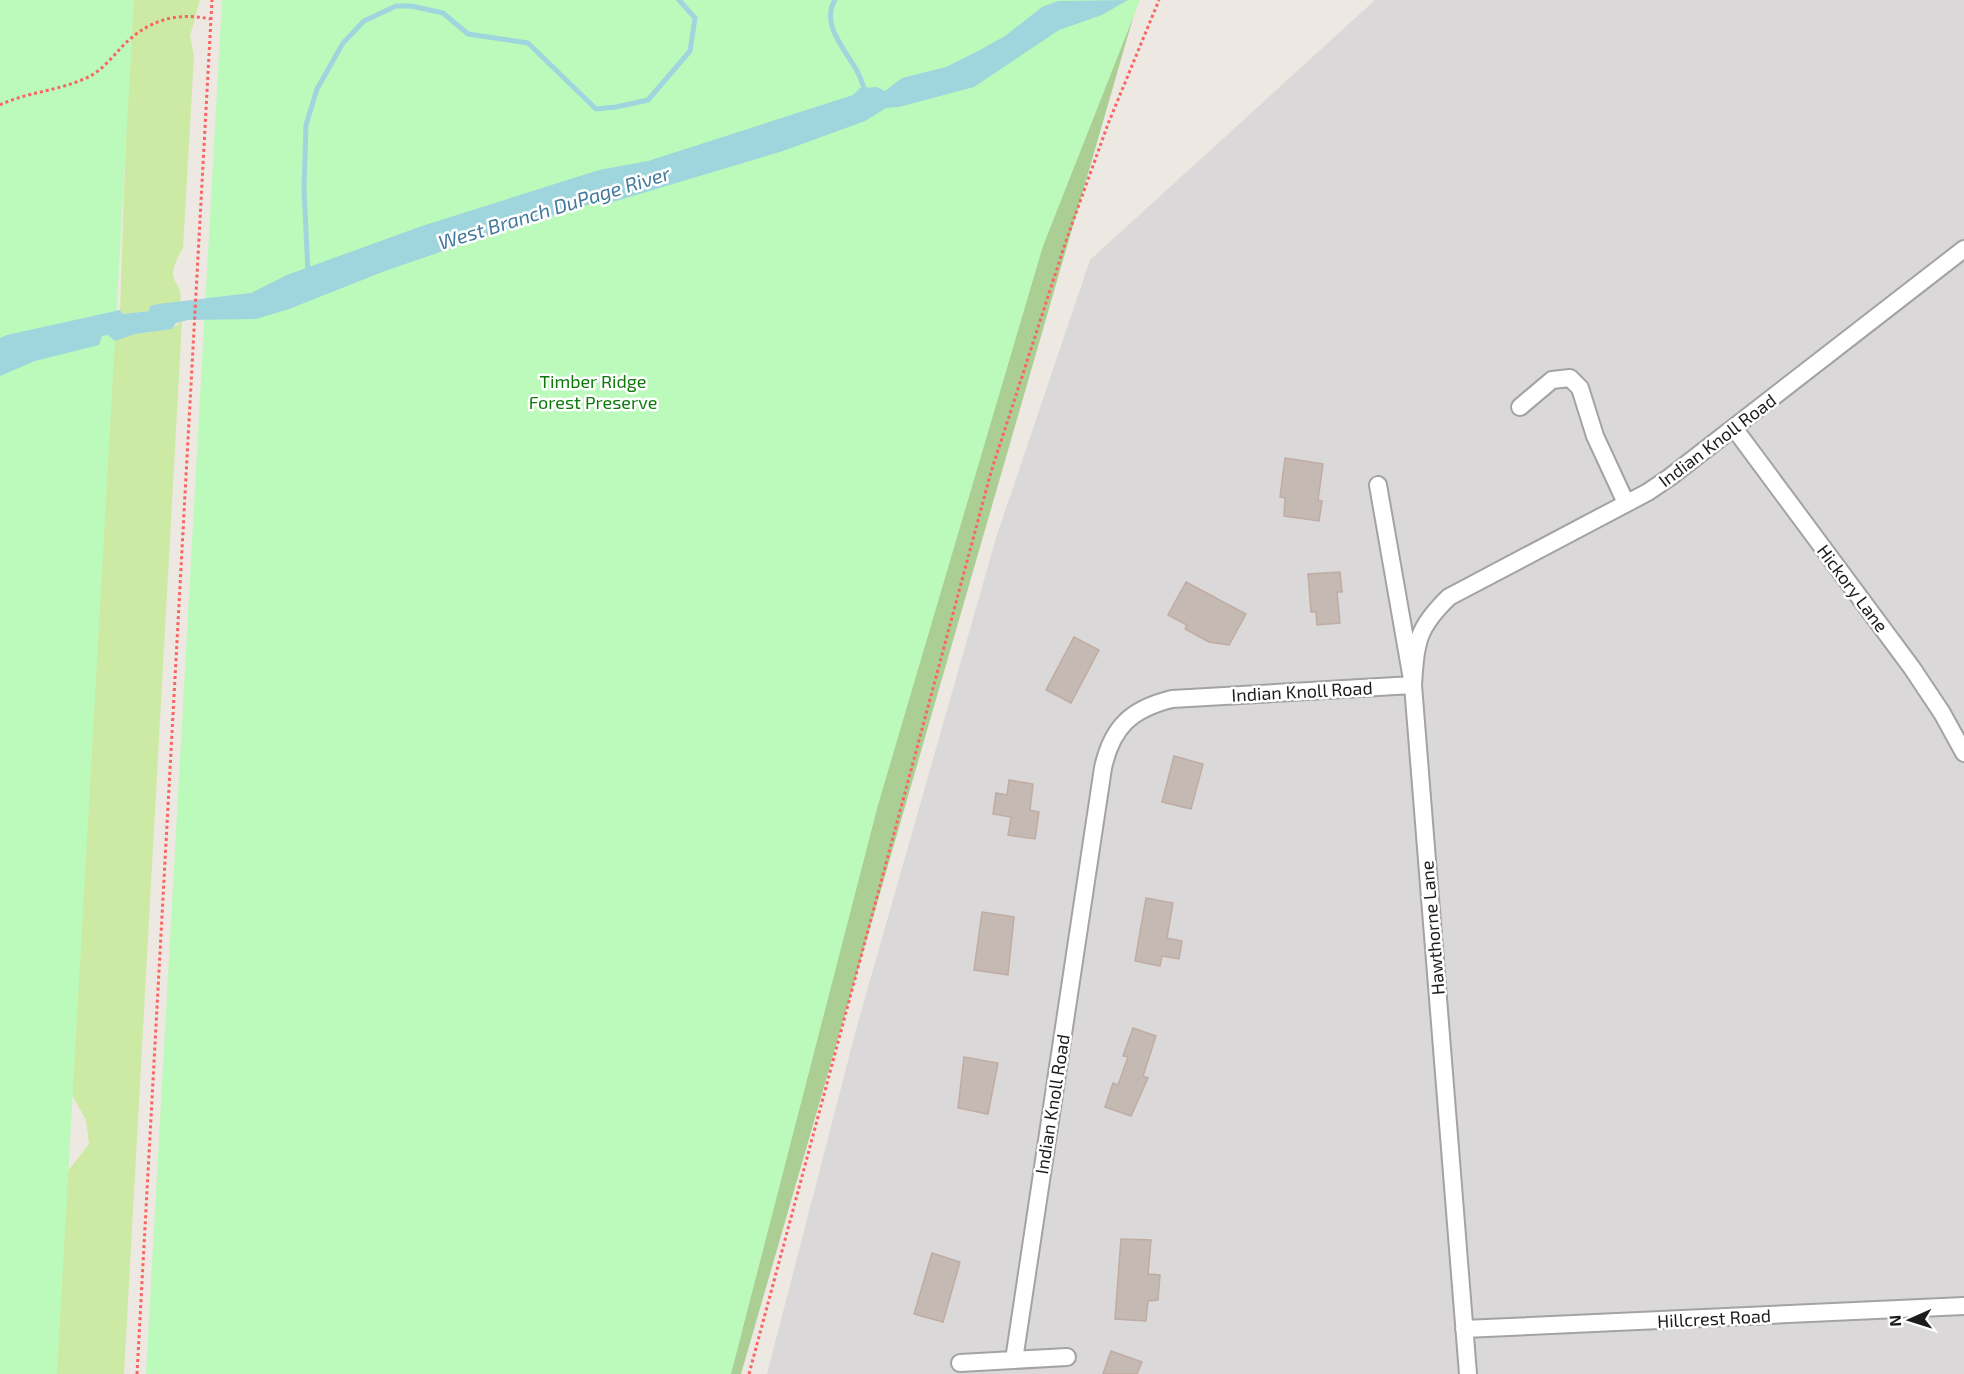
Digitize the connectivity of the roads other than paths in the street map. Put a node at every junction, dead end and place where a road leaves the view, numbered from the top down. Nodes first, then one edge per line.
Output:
1 (1964, 249) edge
2 (1520, 407) dead end
3 (1734, 428) junction
4 (1378, 485) dead end
5 (1626, 503) junction
6 (1413, 685) junction
7 (1964, 753) edge
8 (1964, 1306) edge
9 (1464, 1329) junction
10 (1067, 1357) dead end
11 (1014, 1360) junction
12 (960, 1363) dead end
13 (1468, 1374) edge

1 - 3 street, Indian Knoll Road
2 - 5 street
3 - 5 street, Indian Knoll Road
3 - 7 street, Hickory Lane
4 - 6 street, Hawthorne Lane
5 - 6 street, Indian Knoll Road
6 - 9 street, Hawthorne Lane
6 - 11 street, Indian Knoll Road
8 - 9 street, Hillcrest Road
9 - 13 street, Hawthorne Lane
10 - 11 street
11 - 12 street

